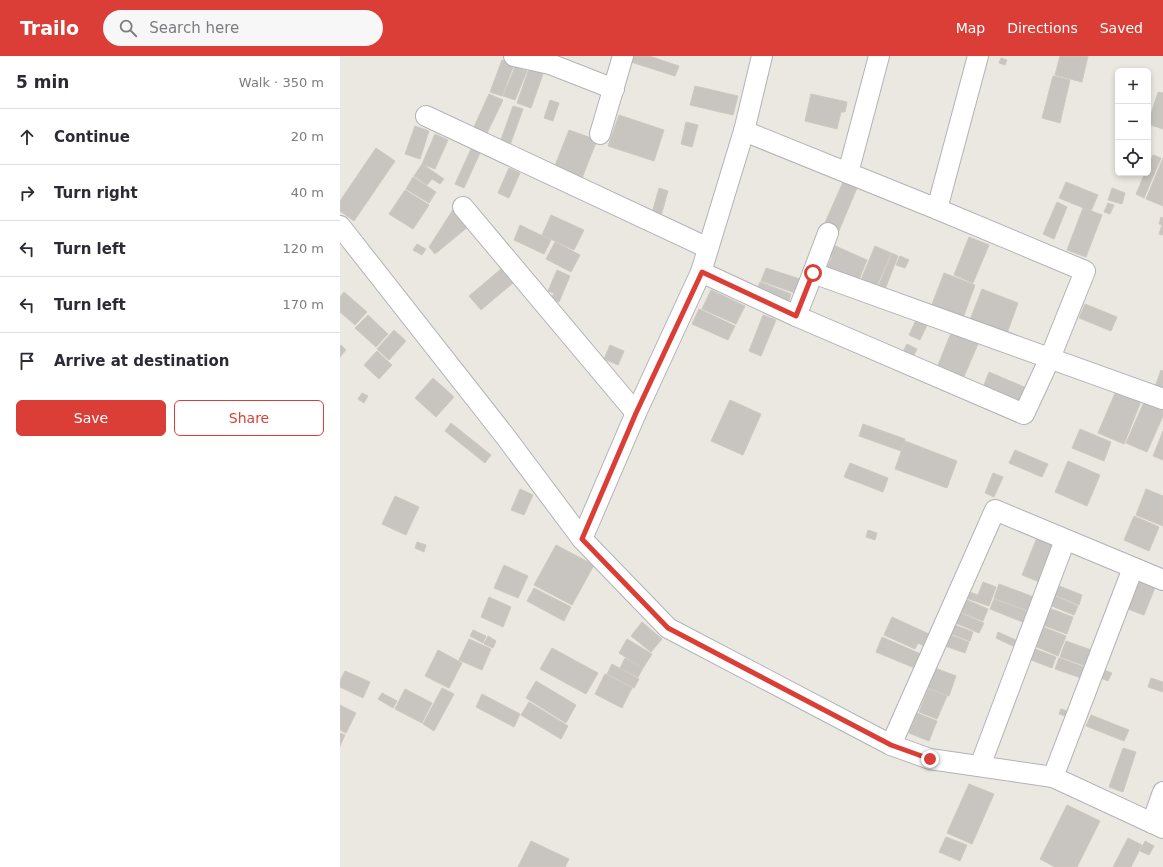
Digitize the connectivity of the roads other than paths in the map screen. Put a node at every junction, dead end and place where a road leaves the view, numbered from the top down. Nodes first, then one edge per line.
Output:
1 (514, 56) edge
2 (623, 56) edge
3 (762, 56) edge
4 (879, 56) edge
5 (978, 56) edge
6 (614, 89) junction
7 (426, 116) dead end
8 (744, 131) junction
9 (600, 134) dead end
10 (848, 173) junction
11 (463, 207) dead end
12 (937, 209) junction
13 (340, 226) edge
14 (828, 233) dead end
15 (708, 248) junction
16 (702, 272) junction
17 (813, 273) junction
18 (796, 316) junction
19 (1050, 358) junction
20 (1163, 399) edge
21 (636, 413) junction
22 (582, 539) junction
23 (1065, 540) junction
24 (1133, 568) junction
25 (1163, 580) edge
26 (891, 745) junction
27 (980, 766) junction
28 (1053, 777) junction
29 (1163, 792) edge
30 (1157, 826) edge

1 - 6 street
2 - 6 street
3 - 8 street
4 - 10 street
5 - 12 street
6 - 9 street
7 - 15 street
8 - 10 street
8 - 15 street
10 - 12 street
11 - 21 street
12 - 19 street
13 - 22 street
14 - 17 street
15 - 16 street
16 - 18 street
16 - 21 street
17 - 18 street
17 - 19 street
18 - 19 street
19 - 20 street
21 - 22 street
22 - 26 street
23 - 24 street
23 - 26 street
23 - 27 street
24 - 25 street
24 - 28 street
26 - 27 street
27 - 28 street
28 - 30 street
29 - 30 street

